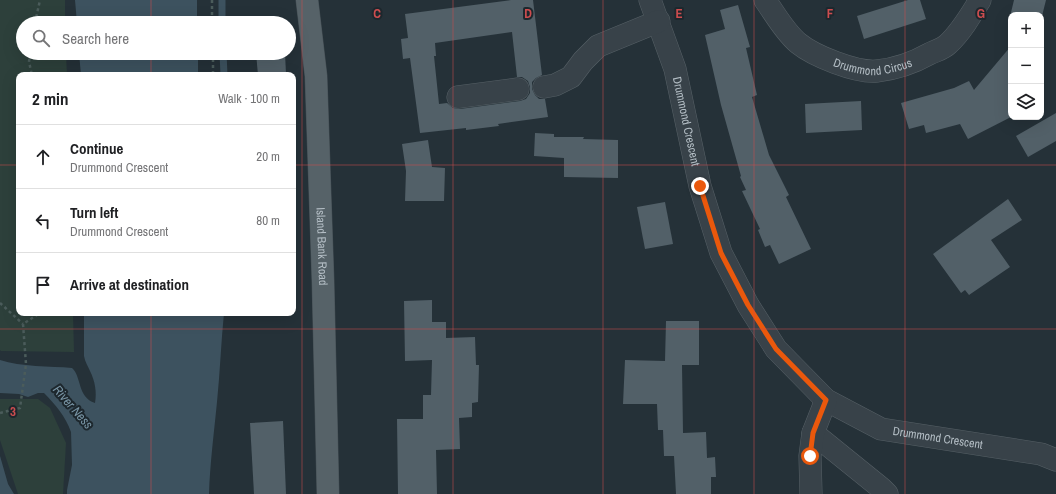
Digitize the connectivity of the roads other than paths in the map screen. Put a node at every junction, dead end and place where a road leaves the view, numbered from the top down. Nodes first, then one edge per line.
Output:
1 (307, 0) edge
2 (650, 0) edge
3 (765, 0) edge
4 (980, 0) edge
5 (659, 21) junction
6 (544, 87) dead end
7 (518, 90) dead end
8 (458, 97) dead end
9 (826, 400) junction
10 (813, 433) junction
11 (1056, 460) edge
12 (888, 492) edge
13 (328, 494) edge
14 (811, 494) edge

1 - 13 main road, Island Bank Road
2 - 5 street, Drummond Crescent
3 - 4 street, Drummond Circus
5 - 6 street
5 - 9 street, Drummond Crescent
7 - 8 street
9 - 10 street
9 - 11 street, Drummond Crescent
10 - 12 street
10 - 14 street

